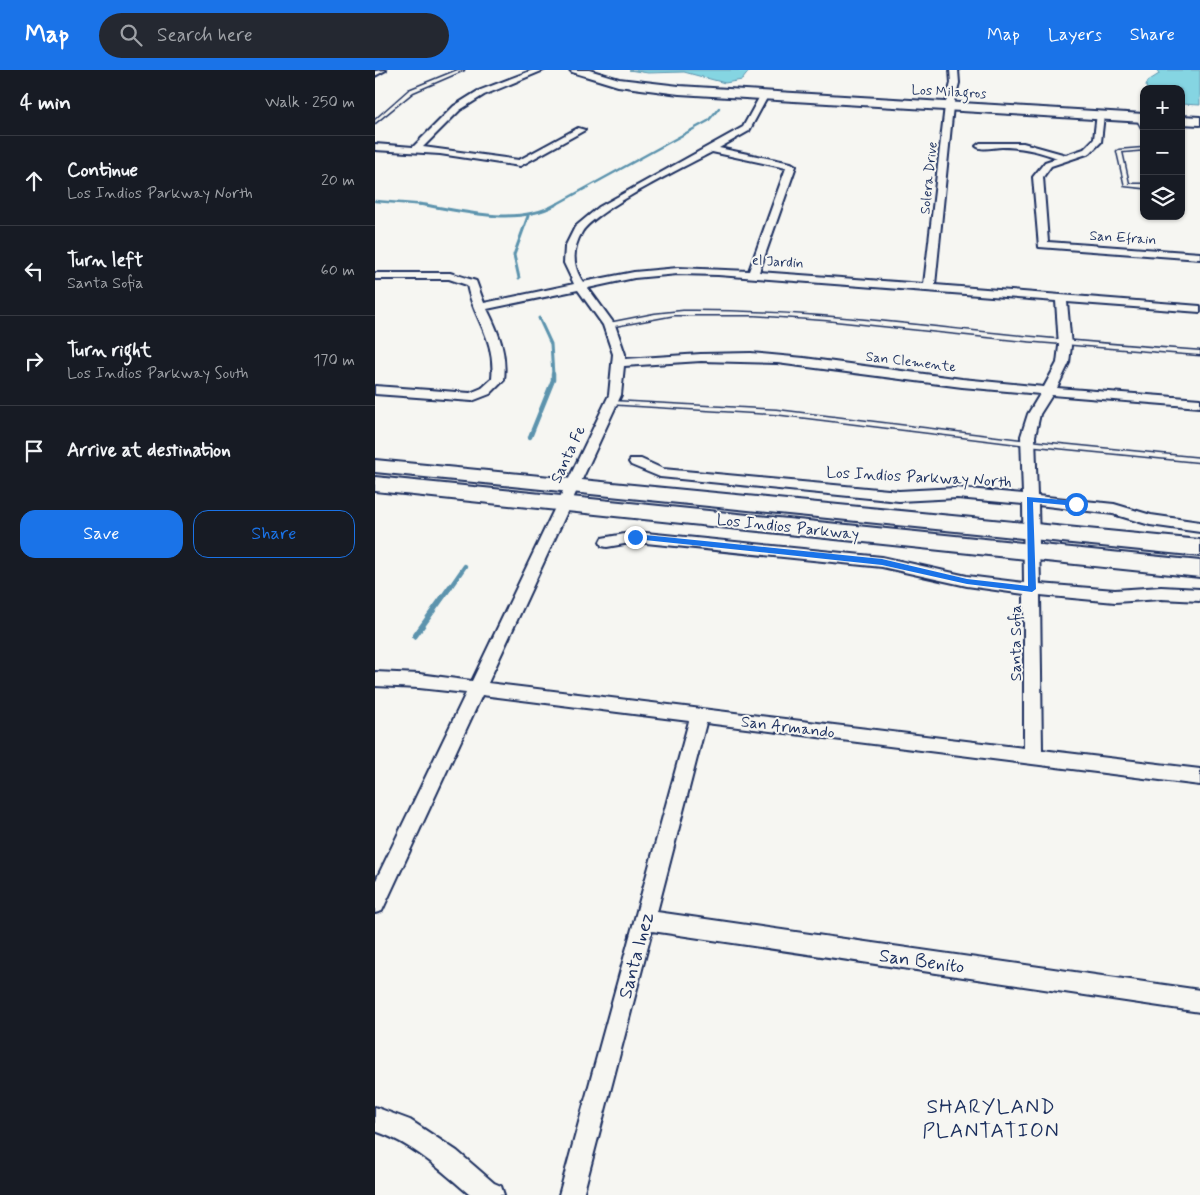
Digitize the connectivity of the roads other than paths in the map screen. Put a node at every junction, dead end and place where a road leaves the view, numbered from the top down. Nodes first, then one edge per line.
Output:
1 (382, 70) edge
2 (462, 70) edge
3 (540, 70) edge
4 (575, 70) edge
5 (955, 70) edge
6 (375, 74) edge
7 (763, 96) junction
8 (949, 106) junction
9 (1100, 115) junction
10 (1140, 117) edge
11 (1185, 120) edge
12 (1200, 121) edge
13 (375, 122) edge
14 (581, 130) dead end
15 (980, 146) dead end
16 (375, 147) edge
17 (416, 149) junction
18 (711, 149) junction
19 (1140, 149) edge
20 (1065, 158) junction
21 (1140, 186) edge
22 (1200, 256) edge
23 (753, 274) junction
24 (375, 276) edge
25 (580, 286) junction
26 (929, 289) junction
27 (1061, 299) junction
28 (480, 307) junction
29 (1200, 309) edge
30 (609, 325) junction
31 (1065, 342) junction
32 (1200, 353) edge
33 (618, 363) junction
34 (375, 390) edge
35 (1049, 390) junction
36 (611, 403) junction
37 (1200, 403) edge
38 (1028, 443) junction
39 (1200, 460) edge
40 (636, 462) dead end
41 (375, 466) edge
42 (375, 484) edge
43 (567, 495) junction
44 (1029, 499) junction
45 (1200, 527) edge
46 (607, 542) dead end
47 (1031, 542) junction
48 (1200, 548) edge
49 (1200, 570) edge
50 (1032, 589) junction
51 (1200, 595) edge
52 (375, 679) edge
53 (477, 689) junction
54 (699, 715) junction
55 (1033, 755) junction
56 (1200, 777) edge
57 (375, 904) edge
58 (644, 920) junction
59 (1200, 1001) edge
60 (375, 1119) edge
61 (492, 1195) edge
62 (571, 1195) edge

1 - 6 street
2 - 13 lane
3 - 17 street
4 - 7 street, Los Milagros
5 - 8 street, Solera Drive
7 - 8 street, Los Milagros
7 - 18 street, Santa Fe
8 - 9 street, Los Milagros
8 - 26 street, Solera Drive
9 - 10 street, Los Milagros
9 - 20 street
11 - 12 street
14 - 17 street
15 - 20 street
16 - 17 street
18 - 23 street
18 - 25 street, Santa Fe
19 - 21 lane
20 - 22 street, San Efrain
23 - 25 street, el Jardin
23 - 26 street, el Jardin
24 - 28 street
25 - 28 street, el Jardin
25 - 30 street, Santa Fe
26 - 27 street, el Jardin
27 - 29 street, el Jardin
27 - 31 street, Santa Sofia
28 - 34 street
30 - 31 lane
30 - 33 street, Santa Fe
31 - 32 lane
31 - 35 street, Santa Sofia
33 - 35 street, San Clemente
33 - 36 street, Santa Fe
35 - 37 street, San Clemente
35 - 38 street, Santa Sofia
36 - 38 lane
36 - 43 street, Santa Fe
38 - 39 lane
38 - 44 street, Santa Sofia
40 - 44 street, Los Indios Parkway North
41 - 43 street, Los Indios Parkway
42 - 43 street, Los Indios Parkway
43 - 47 street, Los Indios Parkway
43 - 53 street, Santa Fe
44 - 45 street, Los Indios Parkway North
44 - 47 street, Santa Sofia
46 - 50 street
47 - 48 street, Los Indios Parkway
47 - 49 street, Los Indios Parkway
47 - 50 street, Santa Sofia
50 - 51 street
50 - 55 street, Santa Sofia
52 - 53 street, San Armando
53 - 54 street, San Armando
53 - 57 street, Santa Fe
54 - 55 street, San Armando
54 - 58 street, Santa Inez
55 - 56 street, San Armando
58 - 59 street, San Benito
58 - 62 street, Santa Inez
60 - 61 street

